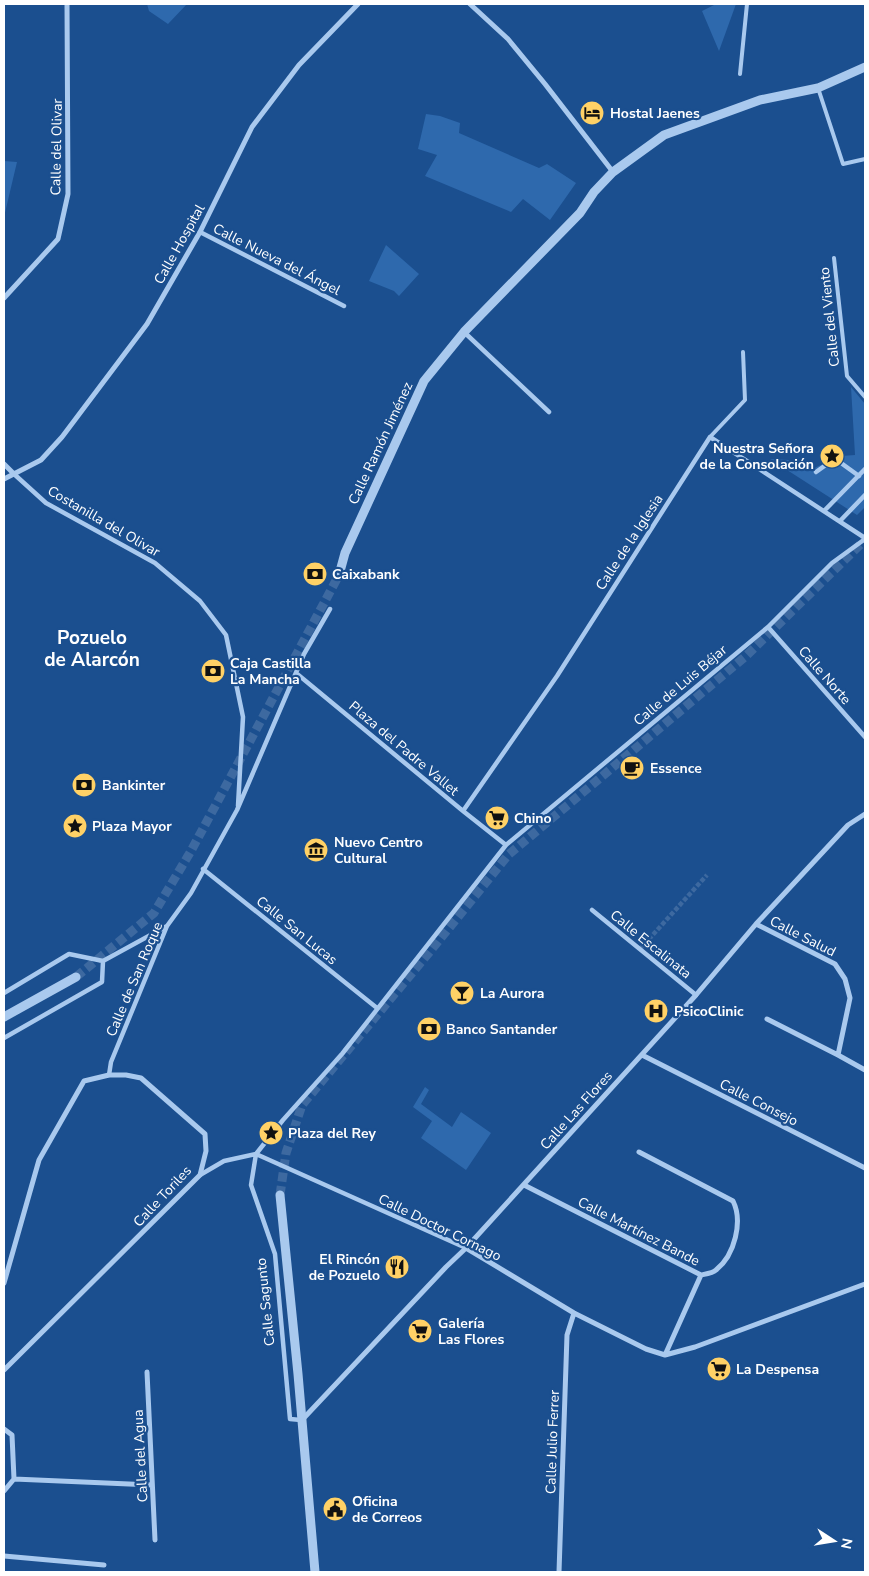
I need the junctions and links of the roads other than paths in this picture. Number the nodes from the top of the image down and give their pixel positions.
1 (67, 4) edge
2 (358, 4) edge
3 (470, 4) edge
4 (747, 4) edge
5 (865, 67) edge
6 (740, 74) dead end
7 (818, 88) junction
8 (865, 159) edge
9 (614, 172) junction
10 (200, 232) junction
11 (834, 258) dead end
12 (4, 298) edge
13 (344, 306) dead end
14 (464, 332) junction
15 (743, 352) dead end
16 (865, 397) edge
17 (549, 412) dead end
18 (710, 437) junction
19 (4, 464) edge
20 (865, 469) edge
21 (816, 472) dead end
22 (14, 474) junction
23 (859, 476) junction
24 (4, 480) edge
25 (865, 496) edge
26 (824, 511) junction
27 (840, 521) junction
28 (865, 538) edge
29 (339, 575) tunnel mouth
30 (330, 608) dead end
31 (768, 627) junction
32 (296, 673) junction
33 (865, 737) edge
34 (237, 810) junction
35 (462, 811) junction
36 (865, 814) edge
37 (506, 845) junction
38 (203, 869) junction
39 (592, 910) dead end
40 (756, 924) junction
41 (168, 926) junction
42 (103, 960) junction
43 (76, 977) tunnel mouth
44 (4, 992) edge
45 (696, 995) junction
46 (377, 1008) junction
47 (4, 1017) edge
48 (767, 1019) dead end
49 (4, 1038) edge
50 (642, 1055) junction
51 (838, 1055) junction
52 (865, 1070) edge
53 (109, 1074) junction
54 (639, 1152) dead end
55 (256, 1154) junction
56 (865, 1168) edge
57 (200, 1175) junction
58 (524, 1185) junction
59 (280, 1195) tunnel mouth
60 (466, 1248) junction
61 (701, 1275) junction
62 (4, 1283) edge
63 (865, 1284) edge
64 (574, 1314) junction
65 (664, 1355) junction
66 (4, 1370) edge
67 (147, 1372) dead end
68 (302, 1420) junction
69 (4, 1429) edge
70 (14, 1479) junction
71 (152, 1485) junction
72 (4, 1491) edge
73 (155, 1540) dead end
74 (4, 1556) edge
75 (104, 1565) dead end
76 (314, 1572) edge
77 (559, 1572) edge

1 - 12 street, Calle del Olivar
2 - 10 street, Calle Hospital
3 - 9 street
4 - 6 lane
5 - 7 street, Calle Ramón Jiménez
7 - 8 lane
7 - 9 street, Calle Ramón Jiménez
9 - 14 street, Calle Ramón Jiménez
10 - 13 street, Calle Nueva del Ángel
10 - 22 street, Calle Hospital
11 - 16 lane, Calle del Viento
14 - 17 street
14 - 29 street, Calle Ramón Jiménez
15 - 18 lane
18 - 26 street
18 - 35 street, Calle de la Iglesia
19 - 22 street
20 - 23 street
21 - 23 street
22 - 24 street, Calle Hospital
22 - 34 street, Costanilla del Olivar
23 - 26 street
25 - 27 street
26 - 27 street
27 - 28 street
28 - 31 street, Calle de Luis Béjar
30 - 32 street
31 - 33 street, Calle Norte
31 - 37 street, Calle de Luis Béjar
32 - 34 street
32 - 35 street, Plaza del Padre Vallet
34 - 38 street
35 - 37 street, Plaza del Padre Vallet
36 - 40 street, Calle Las Flores
37 - 46 street
38 - 41 street, Calle de San Roque
38 - 46 street, Calle San Lucas
39 - 45 street, Calle Escalinata
40 - 45 street, Calle Las Flores
40 - 51 street, Calle Salud
41 - 42 street
41 - 53 street, Calle de San Roque
42 - 44 street
42 - 49 street
43 - 47 street
45 - 50 street, Calle Las Flores
46 - 55 street, Calle Sagunto
48 - 51 street
50 - 56 street, Calle Consejo
50 - 58 street, Calle Las Flores
51 - 52 street
53 - 57 street, Calle Toriles
53 - 62 street, Calle Toriles
54 - 61 street, Calle Martínez Bande
55 - 57 street
55 - 60 street, Calle Doctor Cornago
55 - 68 street, Calle Sagunto
57 - 66 street, Calle Toriles
58 - 60 street, Calle Las Flores
58 - 61 street, Calle Martínez Bande
59 - 68 street, Calle Sagunto
60 - 64 street, Calle Doctor Cornago
60 - 68 street, Calle Las Flores
61 - 65 street
63 - 65 street
64 - 65 street, Calle Doctor Cornago
64 - 77 street, Calle Julio Ferrer
67 - 71 street, Calle del Agua
68 - 76 street, Calle Sagunto
69 - 70 street
70 - 71 street
70 - 72 street
71 - 73 street, Calle del Agua
74 - 75 street

